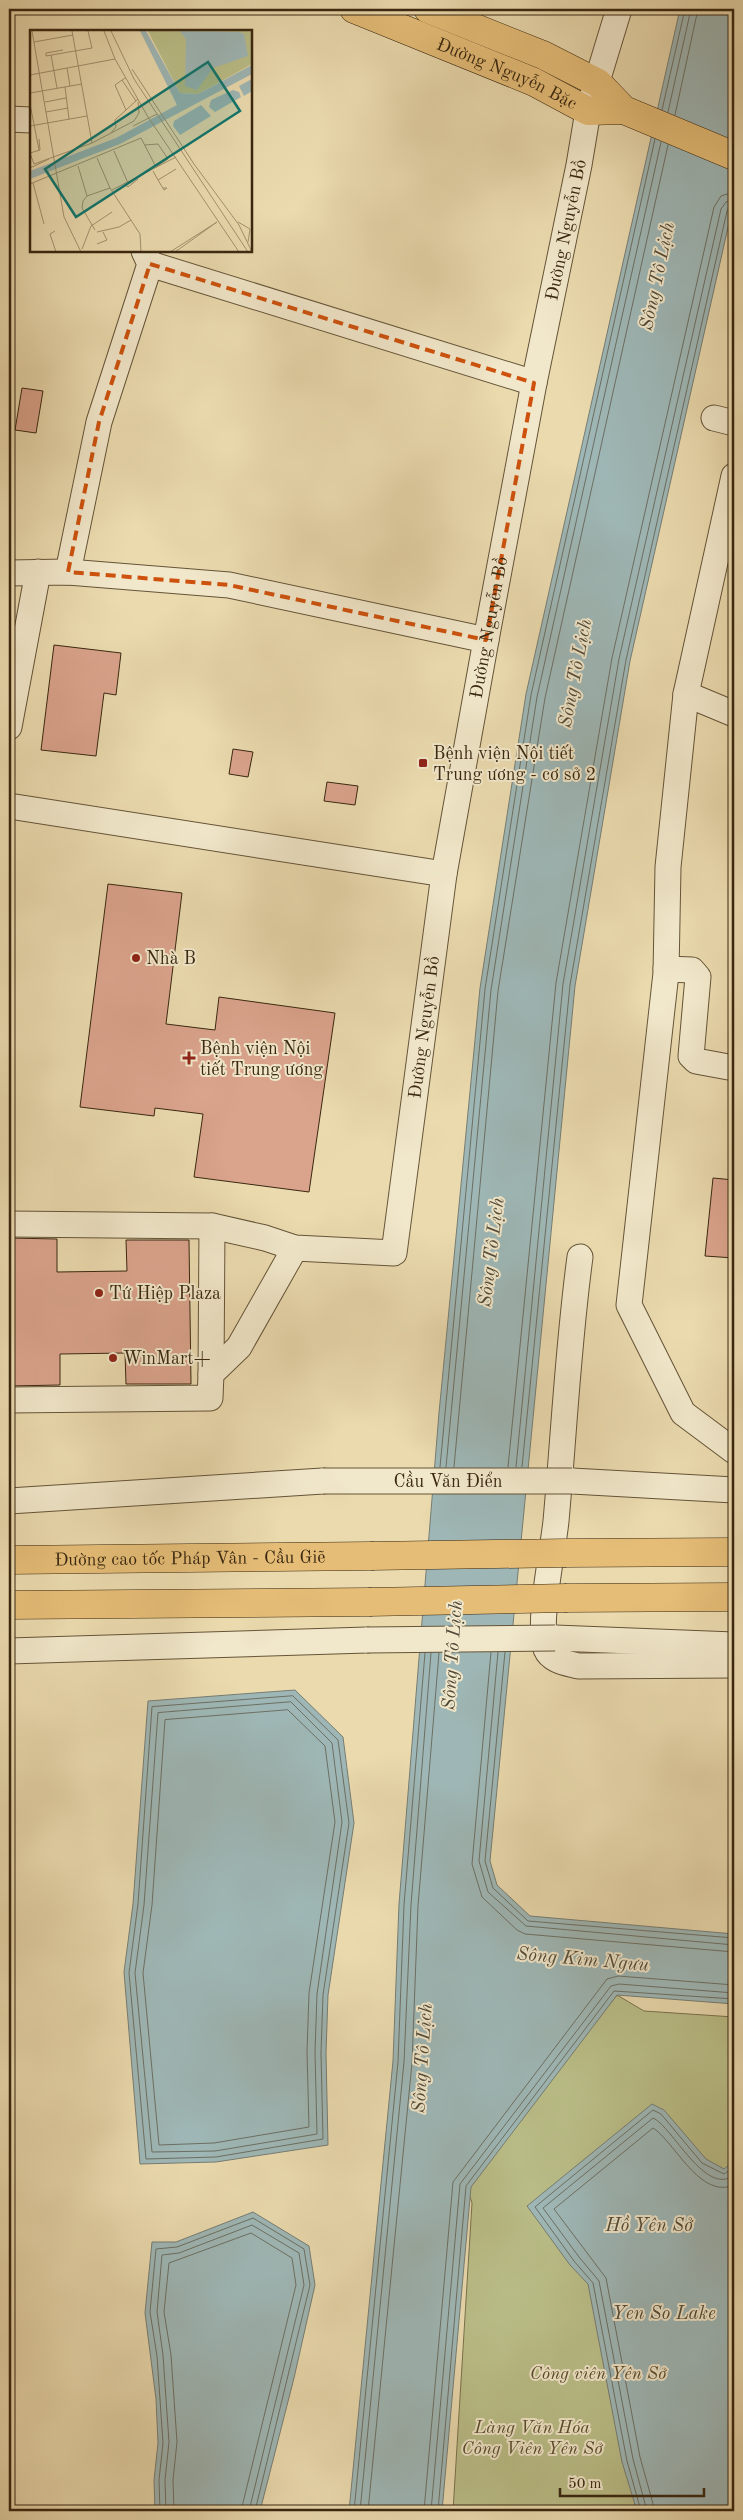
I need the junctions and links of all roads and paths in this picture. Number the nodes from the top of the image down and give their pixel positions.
1 (354, 9) edge
2 (428, 9) edge
3 (619, 9) edge
4 (598, 84) junction
5 (588, 111) junction
6 (633, 114) junction
7 (9, 119) edge
8 (30, 120) edge
9 (734, 156) edge
10 (147, 257) edge
11 (534, 383) junction
12 (734, 476) edge
13 (38, 572) junction
14 (68, 572) junction
15 (9, 573) edge
16 (486, 640) junction
17 (686, 694) junction
18 (734, 714) edge
19 (9, 727) edge
20 (9, 806) edge
21 (444, 874) junction
22 (666, 969) junction
23 (734, 1068) edge
24 (9, 1224) edge
25 (212, 1226) junction
26 (295, 1248) junction
27 (580, 1257) dead end
28 (211, 1374) junction
29 (9, 1400) edge
30 (734, 1451) edge
31 (734, 1490) edge
32 (9, 1501) edge
33 (734, 1552) edge
34 (9, 1560) edge
35 (734, 1597) edge
36 (9, 1605) edge
37 (734, 1645) edge
38 (9, 1651) edge
39 (734, 1666) edge

1 - 5 main road, Đường Nguyễn Bặc
2 - 4 main road, Đường Nguyễn Bặc
3 - 4 street, Đường Nguyễn Bồ
4 - 5 street, Đường Nguyễn Bồ
4 - 6 main road, Đường Nguyễn Bặc
5 - 6 main road, Đường Nguyễn Bặc
5 - 11 street, Đường Nguyễn Bồ
6 - 9 main road
7 - 8 street
10 - 11 street
10 - 14 street
11 - 16 street, Đường Nguyễn Bồ
12 - 17 street
13 - 14 street
13 - 15 street
13 - 19 street
14 - 16 street
16 - 21 street, Đường Nguyễn Bồ
17 - 18 street
17 - 22 street
20 - 21 street
21 - 26 street, Đường Nguyễn Bồ
22 - 23 street
22 - 30 street
24 - 25 street
25 - 26 street
25 - 28 street
26 - 28 street
27 - 39 street
28 - 29 street
31 - 32 street, Cầu Văn Điển, bridge
33 - 34 main road, Đường cao tốc Pháp Vân - Cầu Giẽ, bridge
35 - 36 main road, bridge
37 - 38 street, bridge

